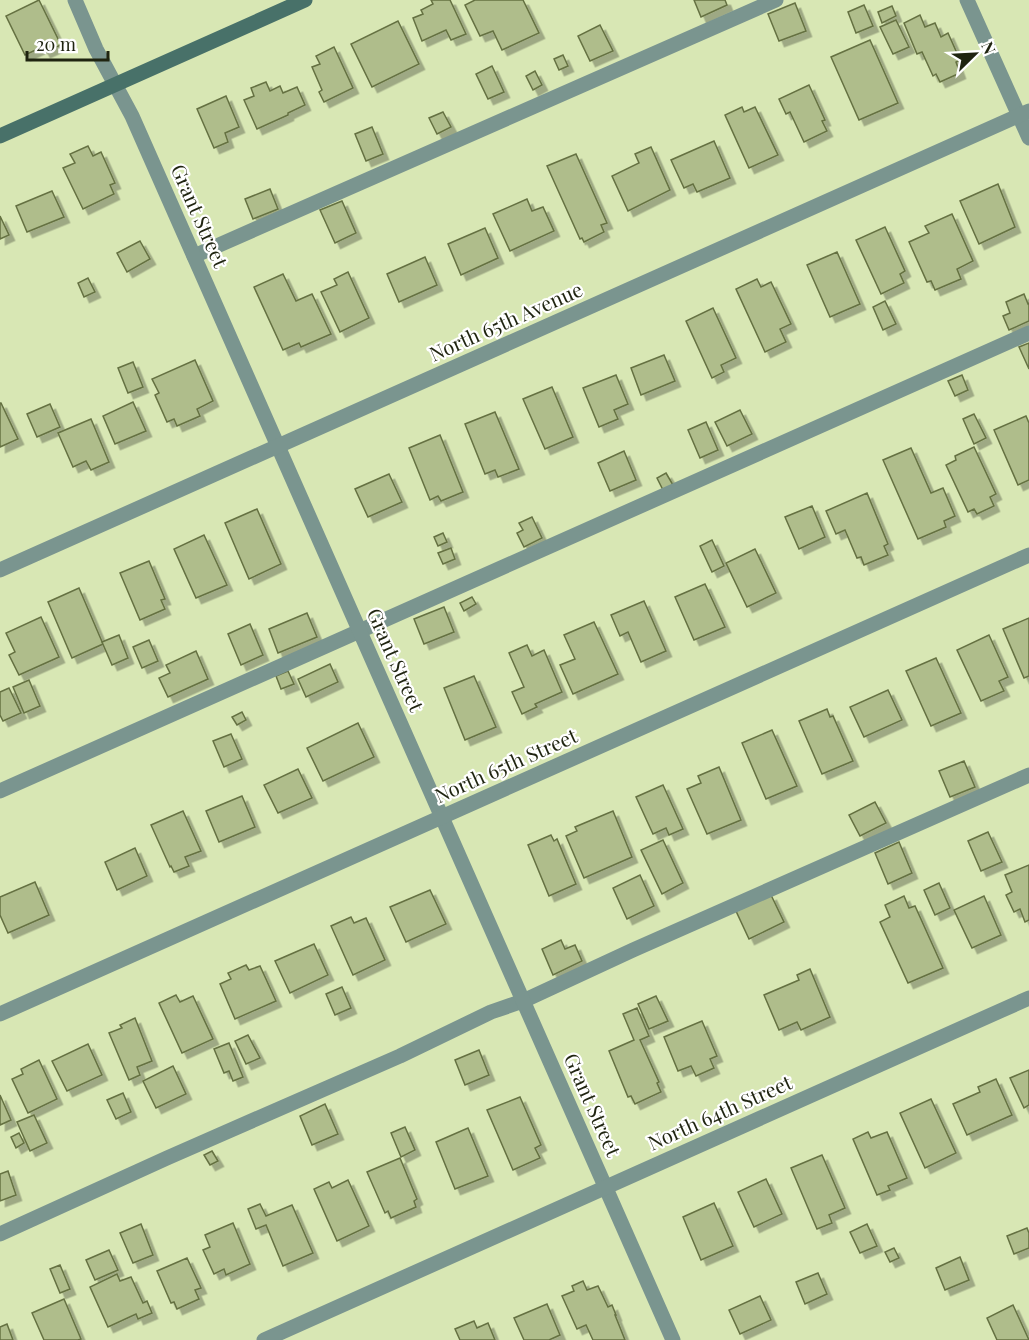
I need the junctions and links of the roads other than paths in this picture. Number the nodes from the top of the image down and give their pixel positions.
1 (75, 0) edge
2 (305, 0) edge
3 (776, 0) edge
4 (967, 0) edge
5 (115, 85) junction
6 (1024, 113) edge
7 (0, 136) edge
8 (1029, 138) edge
9 (194, 256) junction
10 (1029, 333) edge
11 (278, 446) junction
12 (1029, 555) edge
13 (0, 570) edge
14 (359, 631) junction
15 (1029, 775) edge
16 (0, 791) edge
17 (442, 817) junction
18 (1029, 998) edge
19 (523, 1001) junction
20 (0, 1014) edge
21 (605, 1187) junction
22 (0, 1234) edge
23 (264, 1340) edge
24 (673, 1340) edge

1 - 5 street, Grant Street
2 - 5 street
3 - 9 street
4 - 6 street
5 - 7 street
5 - 9 street, Grant Street
6 - 8 street
6 - 11 street, North 65th Avenue
9 - 11 street, Grant Street
10 - 14 street
11 - 13 street, North 65th Avenue
11 - 14 street, Grant Street
12 - 17 street, North 65th Street
14 - 16 street
14 - 17 street, Grant Street
15 - 19 street
17 - 19 street, Grant Street
17 - 20 street, North 65th Street
18 - 21 street, North 64th Street
19 - 21 street, Grant Street
19 - 22 street
21 - 23 street, North 64th Street
21 - 24 street, Grant Street

